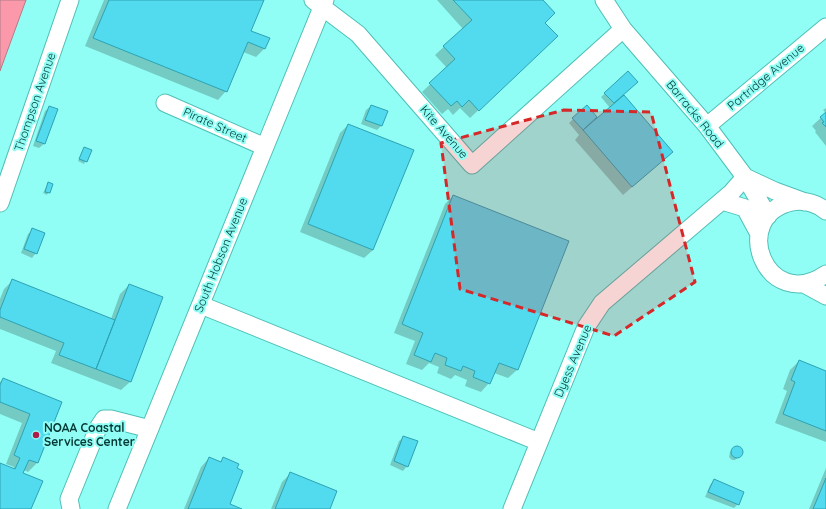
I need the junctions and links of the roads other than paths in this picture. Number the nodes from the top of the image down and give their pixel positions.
1 (70, 0) edge
2 (604, 0) edge
3 (320, 2) edge
4 (826, 27) edge
5 (623, 29) junction
6 (165, 103) dead end
7 (707, 126) junction
8 (265, 147) junction
9 (745, 177) junction
10 (722, 201) junction
11 (805, 202) junction
12 (0, 203) edge
13 (826, 211) edge
14 (768, 216) junction
15 (759, 234) junction
16 (826, 274) edge
17 (804, 284) junction
18 (826, 296) edge
19 (200, 305) junction
20 (150, 429) junction
21 (539, 442) junction
22 (71, 509) edge
23 (117, 509) edge
24 (512, 509) edge

1 - 12 street, Thompson Avenue
2 - 5 street, Barracks Road
3 - 5 street, Kite Avenue
3 - 8 street, South Hobson Avenue
4 - 7 street, Partridge Avenue
5 - 7 street, Barracks Road
6 - 8 street, Pirate Street
7 - 9 street, Barracks Road
8 - 19 street, South Hobson Avenue
9 - 10 street, Dyess Avenue
9 - 11 street, Barracks Road
9 - 14 street
10 - 15 street
10 - 21 street, Dyess Avenue
11 - 13 street, Barracks Road
11 - 14 street
14 - 15 street
15 - 17 street
16 - 17 street
17 - 18 street
19 - 20 street, South Hobson Avenue
19 - 21 street
20 - 22 street
20 - 23 street, South Hobson Avenue
21 - 24 street, Dyess Avenue

